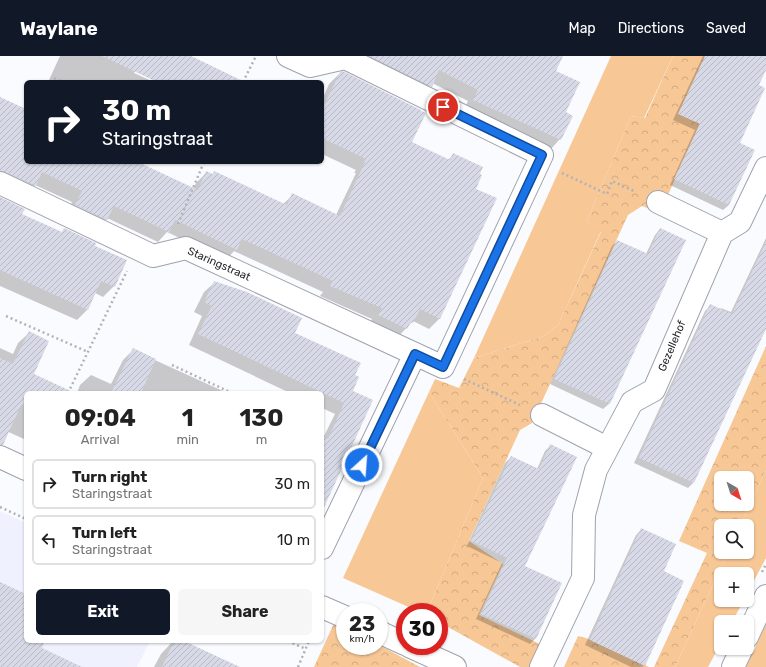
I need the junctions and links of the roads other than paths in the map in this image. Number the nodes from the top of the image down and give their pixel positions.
1 (288, 56) edge
2 (766, 168) edge
3 (0, 183) edge
4 (658, 202) road end
5 (722, 233) junction
6 (415, 354) junction
7 (542, 415) road end
8 (607, 448) junction
9 (0, 457) edge
10 (24, 468) edge
11 (324, 544) edge
12 (766, 596) edge
13 (324, 608) edge
14 (336, 613) edge
15 (754, 622) edge
16 (429, 655) edge
17 (739, 655) edge
18 (455, 667) edge
19 (541, 667) edge
20 (733, 667) edge

1 - 6 street, Staringstraat
2 - 5 street
3 - 6 street, Staringstraat
4 - 5 street
5 - 8 street, Gezellehof
6 - 11 street
7 - 8 street
8 - 19 street, Gezellehof
9 - 10 street
12 - 15 street
13 - 14 street
16 - 18 street
17 - 20 street

